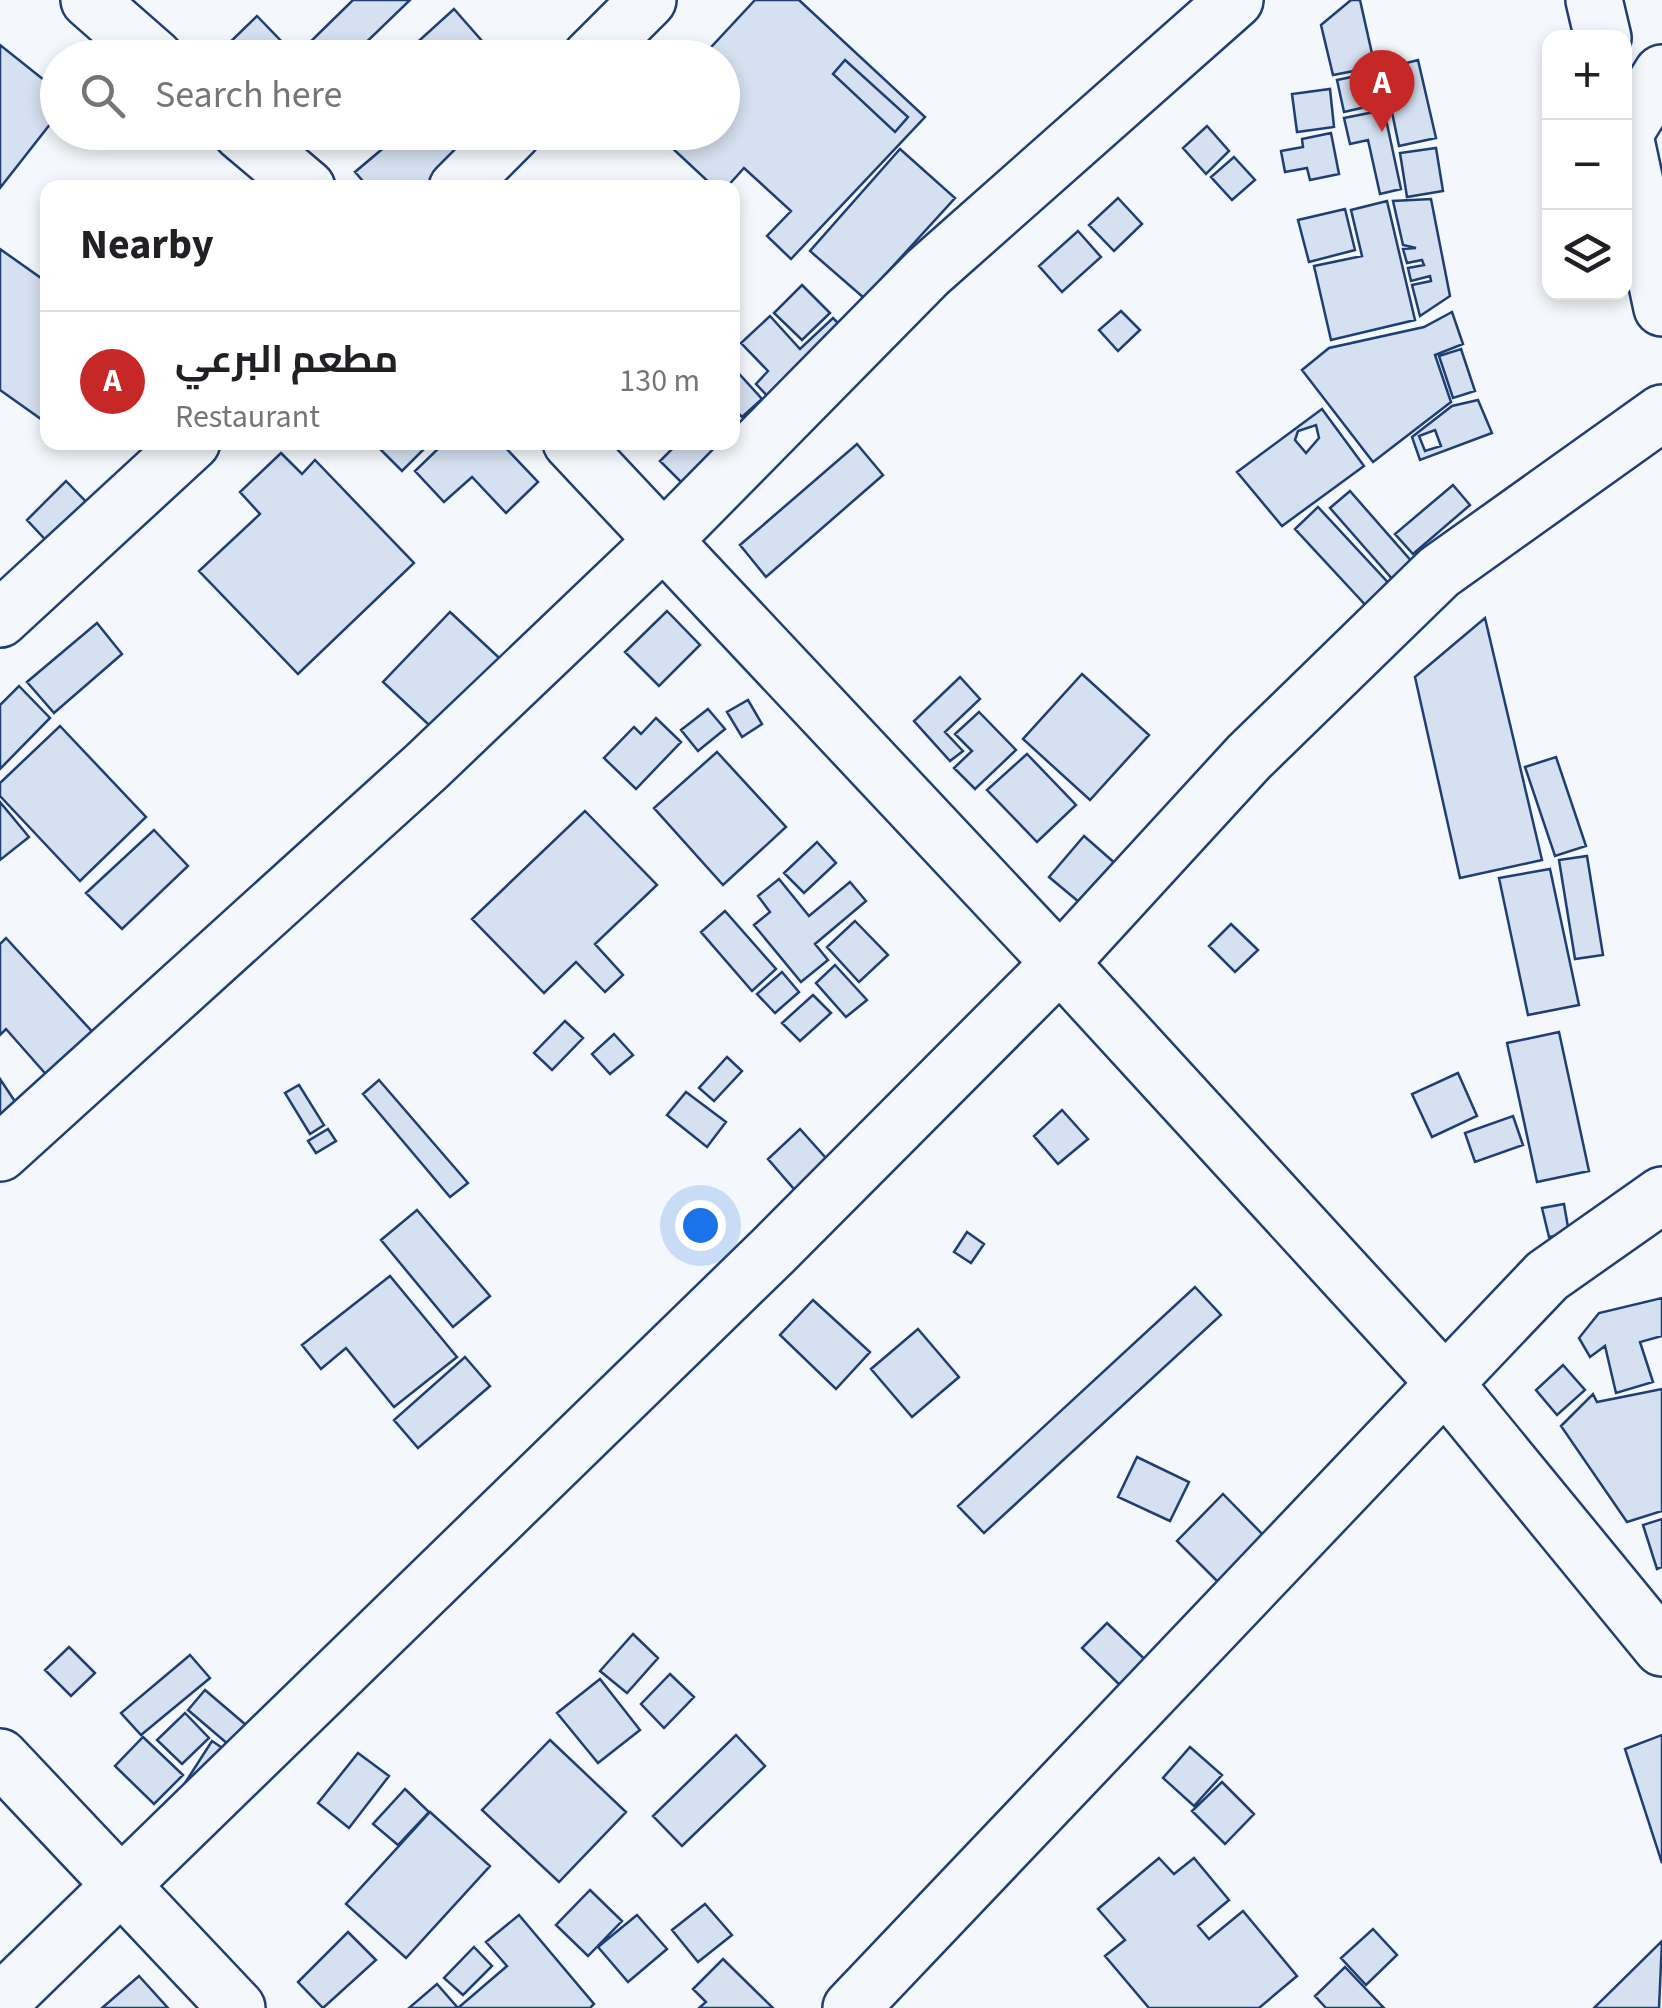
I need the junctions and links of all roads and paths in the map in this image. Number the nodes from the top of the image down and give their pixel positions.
1 (88, 0) edge
2 (648, 0) edge
3 (1235, 0) edge
4 (1594, 0) edge
5 (1601, 30) edge
6 (134, 40) edge
7 (608, 40) edge
8 (1662, 72) edge
9 (1632, 121) edge
10 (262, 150) edge
11 (496, 150) edge
12 (1632, 165) edge
13 (298, 180) edge
14 (466, 180) edge
15 (1662, 308) edge
16 (1662, 413) edge
17 (183, 450) edge
18 (579, 450) edge
19 (665, 539) junction
20 (0, 619) edge
21 (1060, 963) junction
22 (0, 1153) edge
23 (1662, 1195) edge
24 (1443, 1381) junction
25 (1662, 1648) edge
26 (0, 1757) edge
27 (123, 1884) junction
28 (0, 2002) edge
29 (237, 2008) edge
30 (851, 2008) edge

1 - 6 main road
2 - 7 main road
3 - 19 main road
4 - 5 main road
8 - 9 main road
10 - 13 main road
11 - 14 main road
12 - 15 main road
16 - 21 main road
17 - 20 main road
18 - 19 main road
19 - 21 main road
19 - 22 main road
21 - 24 main road
21 - 27 main road
23 - 24 main road
24 - 25 main road
24 - 30 main road
26 - 27 main road
27 - 28 main road
27 - 29 main road

